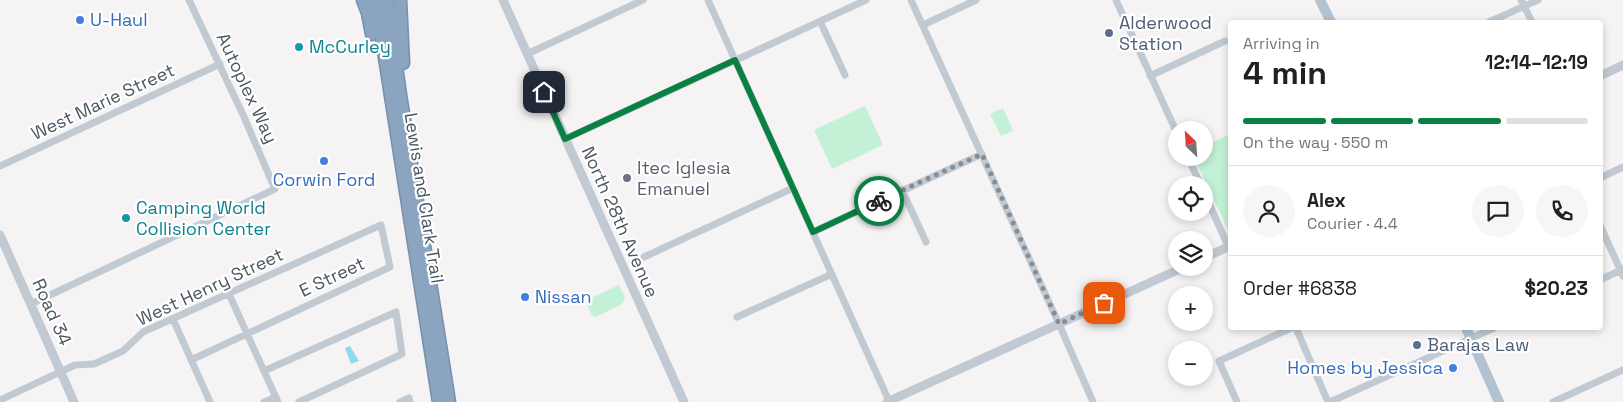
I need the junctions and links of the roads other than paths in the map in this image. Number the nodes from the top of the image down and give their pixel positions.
1 (189, 0) edge
2 (363, 0) edge
3 (376, 0) edge
4 (387, 0) edge
5 (400, 0) edge
6 (503, 0) edge
7 (643, 0) edge
8 (708, 0) edge
9 (866, 0) edge
10 (911, 0) edge
11 (976, 0) edge
12 (1116, 0) edge
13 (1320, 0) edge
14 (1538, 0) edge
15 (1523, 3) edge
16 (1330, 20) edge
17 (1493, 20) edge
18 (1531, 20) edge
19 (820, 21) junction
20 (923, 25) junction
21 (1225, 41) dead end
22 (527, 54) junction
23 (735, 60) junction
24 (220, 64) junction
25 (1623, 65) edge
26 (386, 74) junction
27 (845, 75) dead end
28 (1603, 75) edge
29 (1150, 76) junction
30 (400, 95) junction
31 (1171, 121) edge
32 (565, 139) junction
33 (982, 154) junction
34 (0, 166) edge
35 (1623, 168) edge
36 (1603, 177) edge
37 (793, 188) junction
38 (902, 190) junction
39 (1213, 211) edge
40 (381, 225) joint
41 (1603, 231) edge
42 (813, 232) junction
43 (0, 235) edge
44 (926, 242) dead end
45 (1228, 244) edge
46 (1228, 246) edge
47 (1213, 254) edge
48 (644, 257) dead end
49 (1622, 272) edge
50 (832, 274) junction
51 (1168, 274) edge
52 (1603, 279) edge
53 (229, 294) junction
54 (31, 304) junction
55 (737, 317) dead end
56 (173, 319) junction
57 (1059, 324) junction
58 (1287, 330) edge
59 (1297, 330) edge
60 (1467, 330) edge
61 (1489, 330) edge
62 (248, 334) junction
63 (1471, 338) junction
64 (191, 360) junction
65 (1623, 370) edge
66 (264, 371) junction
67 (61, 372) junction
68 (277, 399) edge
69 (0, 400) edge
70 (410, 400) edge
71 (888, 401) edge
72 (74, 402) edge
73 (210, 402) edge
74 (264, 402) edge
75 (299, 402) edge
76 (400, 402) edge
77 (439, 402) edge
78 (449, 402) edge
79 (684, 402) edge
80 (1093, 402) edge
81 (1237, 402) edge
82 (1329, 402) edge
83 (1499, 402) edge
84 (1553, 402) edge

1 - 24 street, Autoplex Way
2 - 26 highway
3 - 26 highway, Lewis and Clark Trail
4 - 30 highway, Lewis and Clark Trail
5 - 30 highway
6 - 22 street, North 28th Avenue
7 - 22 street
8 - 23 street
9 - 19 street
10 - 20 street
11 - 20 street
12 - 29 street
13 - 16 main road
14 - 15 street
15 - 17 street
15 - 18 street
19 - 23 street
19 - 27 street
20 - 33 street
21 - 29 street
22 - 32 street, North 28th Avenue
23 - 32 street
23 - 37 street
24 - 34 street, West Marie Street
24 - 54 street, Autoplex Way
25 - 28 street
26 - 77 highway, Lewis and Clark Trail
29 - 31 street
30 - 78 highway, Lewis and Clark Trail
32 - 79 street, North 28th Avenue
33 - 38 street
33 - 57 street
35 - 36 street
37 - 42 street
37 - 48 street
38 - 42 street
38 - 44 street
39 - 45 street
40 - 53 street, West Henry Street
40 - 62 street, E Street
41 - 49 street
42 - 50 street
43 - 54 street, Road 34
46 - 47 street
49 - 52 street
50 - 55 street
50 - 71 street
51 - 57 street
53 - 56 street, West Henry Street
53 - 62 street
54 - 67 street, Road 34
56 - 64 street
56 - 67 street, West Henry Street
57 - 71 street
57 - 80 street
58 - 81 street
59 - 82 street
60 - 63 main road
61 - 63 street
62 - 64 street
62 - 66 street
63 - 82 street
63 - 83 main road
64 - 73 street
65 - 84 street
66 - 68 street
66 - 75 street
67 - 69 street, West Henry Street
67 - 72 street, Road 34
68 - 74 street
70 - 76 street

